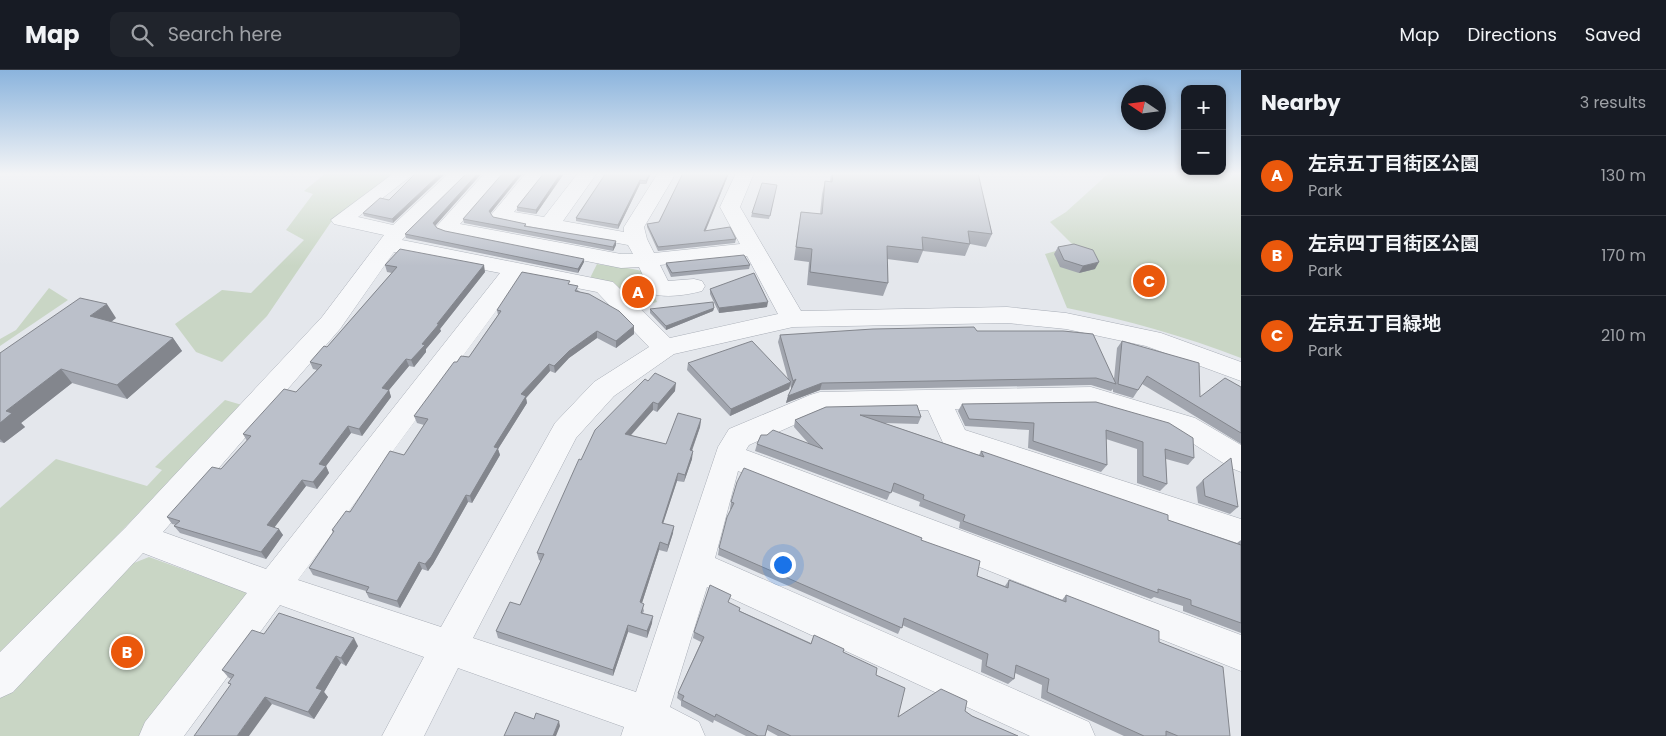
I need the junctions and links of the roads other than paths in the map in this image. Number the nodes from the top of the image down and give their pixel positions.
1 (363, 204) edge
2 (428, 204) edge
3 (467, 204) edge
4 (510, 204) edge
5 (564, 204) edge
6 (648, 204) edge
7 (731, 204) edge
8 (549, 224) junction
9 (393, 238) junction
10 (636, 239) junction
11 (754, 249) junction
12 (648, 260) junction
13 (515, 269) junction
14 (694, 286) dead end
15 (793, 319) junction
16 (665, 348) junction
17 (1241, 372) edge
18 (937, 399) junction
19 (728, 455) junction
20 (1241, 460) edge
21 (1241, 533) edge
22 (138, 537) junction
23 (696, 566) junction
24 (273, 587) junction
25 (449, 647) junction
26 (1241, 653) edge
27 (0, 679) edge
28 (644, 726) edge
29 (159, 736) edge
30 (402, 736) edge
31 (685, 736) edge
32 (1074, 736) edge

1 - 9 street
2 - 9 street
3 - 12 street
4 - 8 street
5 - 8 street
6 - 10 street
7 - 11 street
8 - 10 street
9 - 13 street
9 - 22 street
10 - 12 street
11 - 12 street
11 - 15 street
12 - 14 street
13 - 16 street
13 - 24 street
15 - 16 street
15 - 17 street
16 - 25 street
18 - 19 street
18 - 20 street
18 - 21 street
19 - 23 street
19 - 26 street
22 - 24 street
22 - 27 street
23 - 28 street
23 - 32 street
24 - 25 street
24 - 29 street
25 - 28 street
25 - 30 street
28 - 31 street

